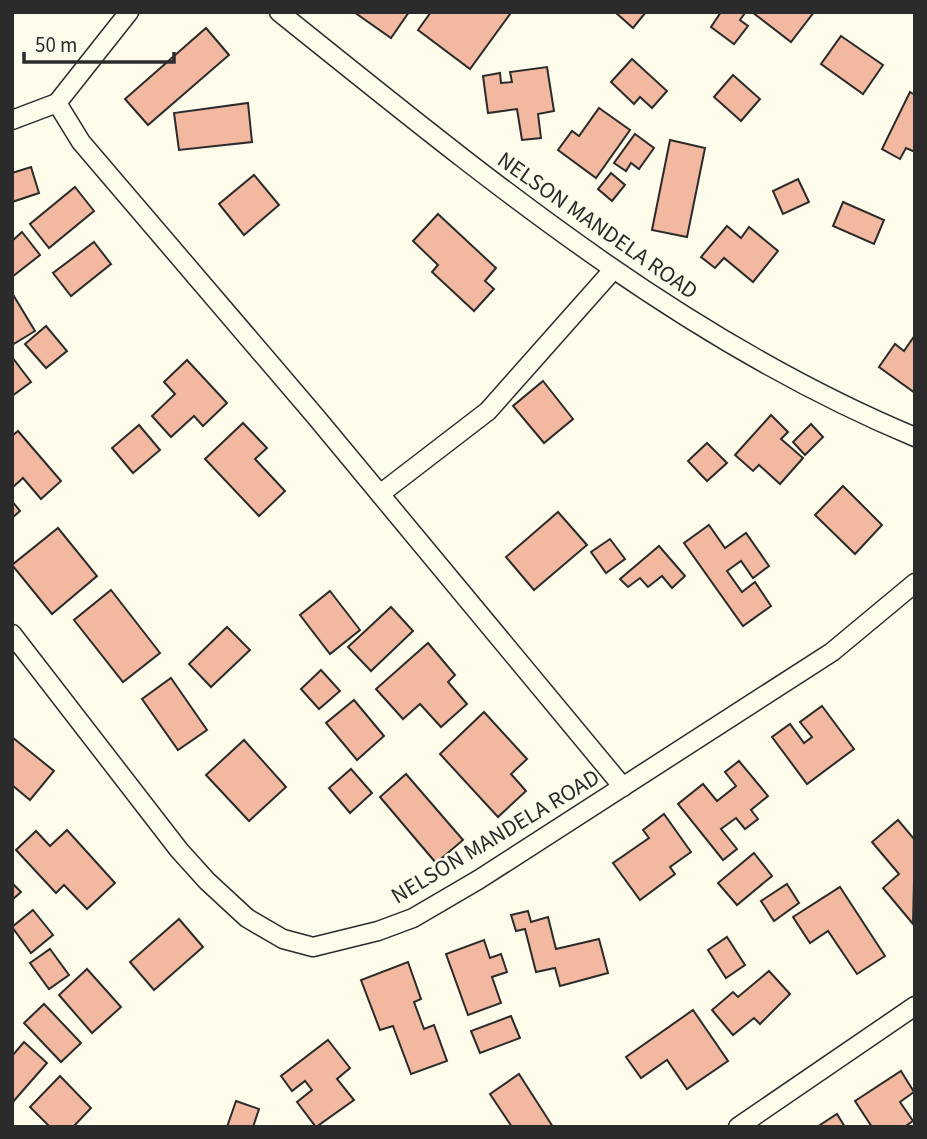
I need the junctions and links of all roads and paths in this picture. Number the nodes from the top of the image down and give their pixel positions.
1 (129, 12) edge
2 (279, 12) edge
3 (57, 103) junction
4 (12, 120) edge
5 (614, 270) junction
6 (915, 437) edge
7 (380, 494) junction
8 (915, 583) edge
9 (12, 634) edge
10 (623, 787) junction
11 (915, 1006) edge
12 (738, 1127) edge

1 - 3 street
2 - 5 street, NELSON MANDELA ROAD
3 - 4 street
3 - 7 street
5 - 6 street, NELSON MANDELA ROAD
5 - 7 street
7 - 10 street
8 - 10 street, NELSON MANDELA ROAD
9 - 10 street, NELSON MANDELA ROAD
11 - 12 street

